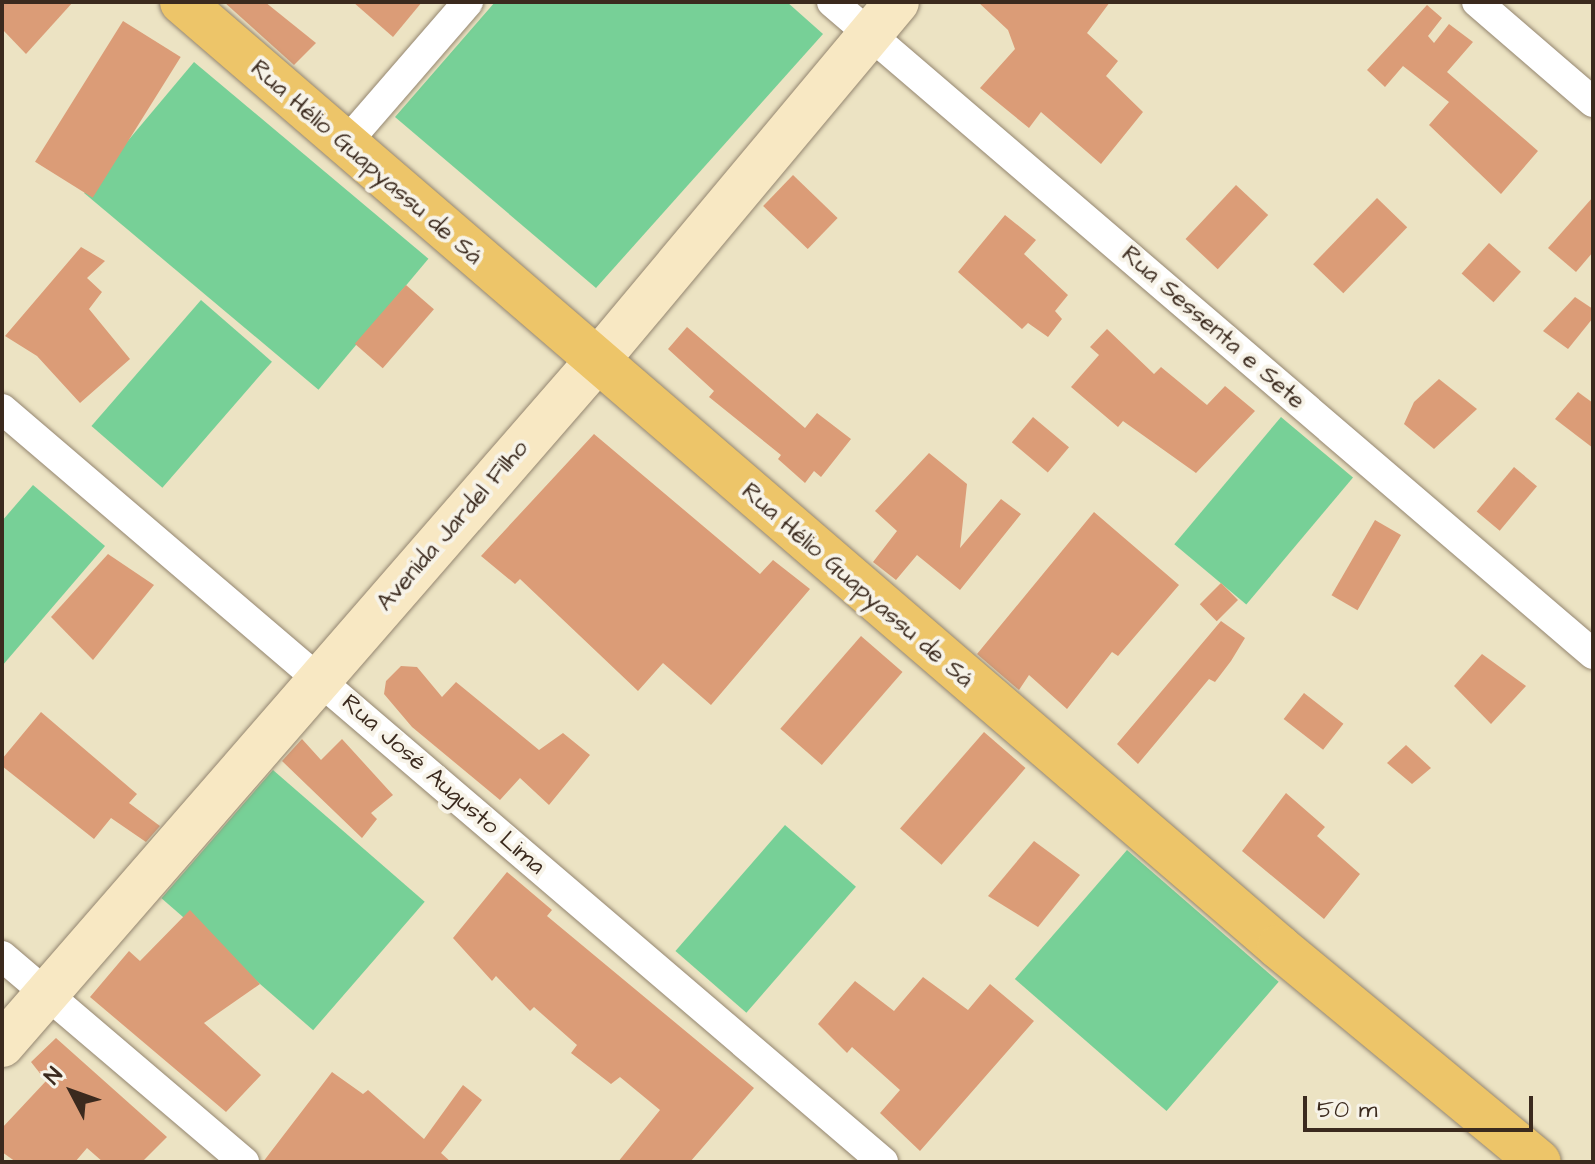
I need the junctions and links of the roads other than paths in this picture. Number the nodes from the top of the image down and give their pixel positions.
1 (182, 2) edge
2 (468, 2) edge
3 (832, 2) edge
4 (1477, 2) edge
5 (883, 18) edge
6 (1593, 102) edge
7 (345, 144) junction
8 (596, 362) junction
9 (2, 409) edge
10 (1593, 654) edge
11 (319, 679) junction
12 (2, 956) edge
13 (47, 994) junction
14 (2, 1045) edge
15 (244, 1162) edge
16 (883, 1162) edge
17 (1539, 1162) edge

1 - 7 main road, Rua Hélio Guapyassu de Sá
2 - 7 street
3 - 5 street, Rua Sessenta e Sete
4 - 6 street
5 - 8 main road, Avenida Jardel Filho
5 - 10 street, Rua Sessenta e Sete
7 - 8 main road, Rua Hélio Guapyassu de Sá
8 - 11 main road, Avenida Jardel Filho
8 - 17 main road, Rua Hélio Guapyassu de Sá
9 - 11 street, Rua José Augusto Lima
11 - 13 main road, Avenida Jardel Filho
11 - 16 street, Rua José Augusto Lima
12 - 13 street
13 - 14 main road, Avenida Jardel Filho
13 - 15 street

